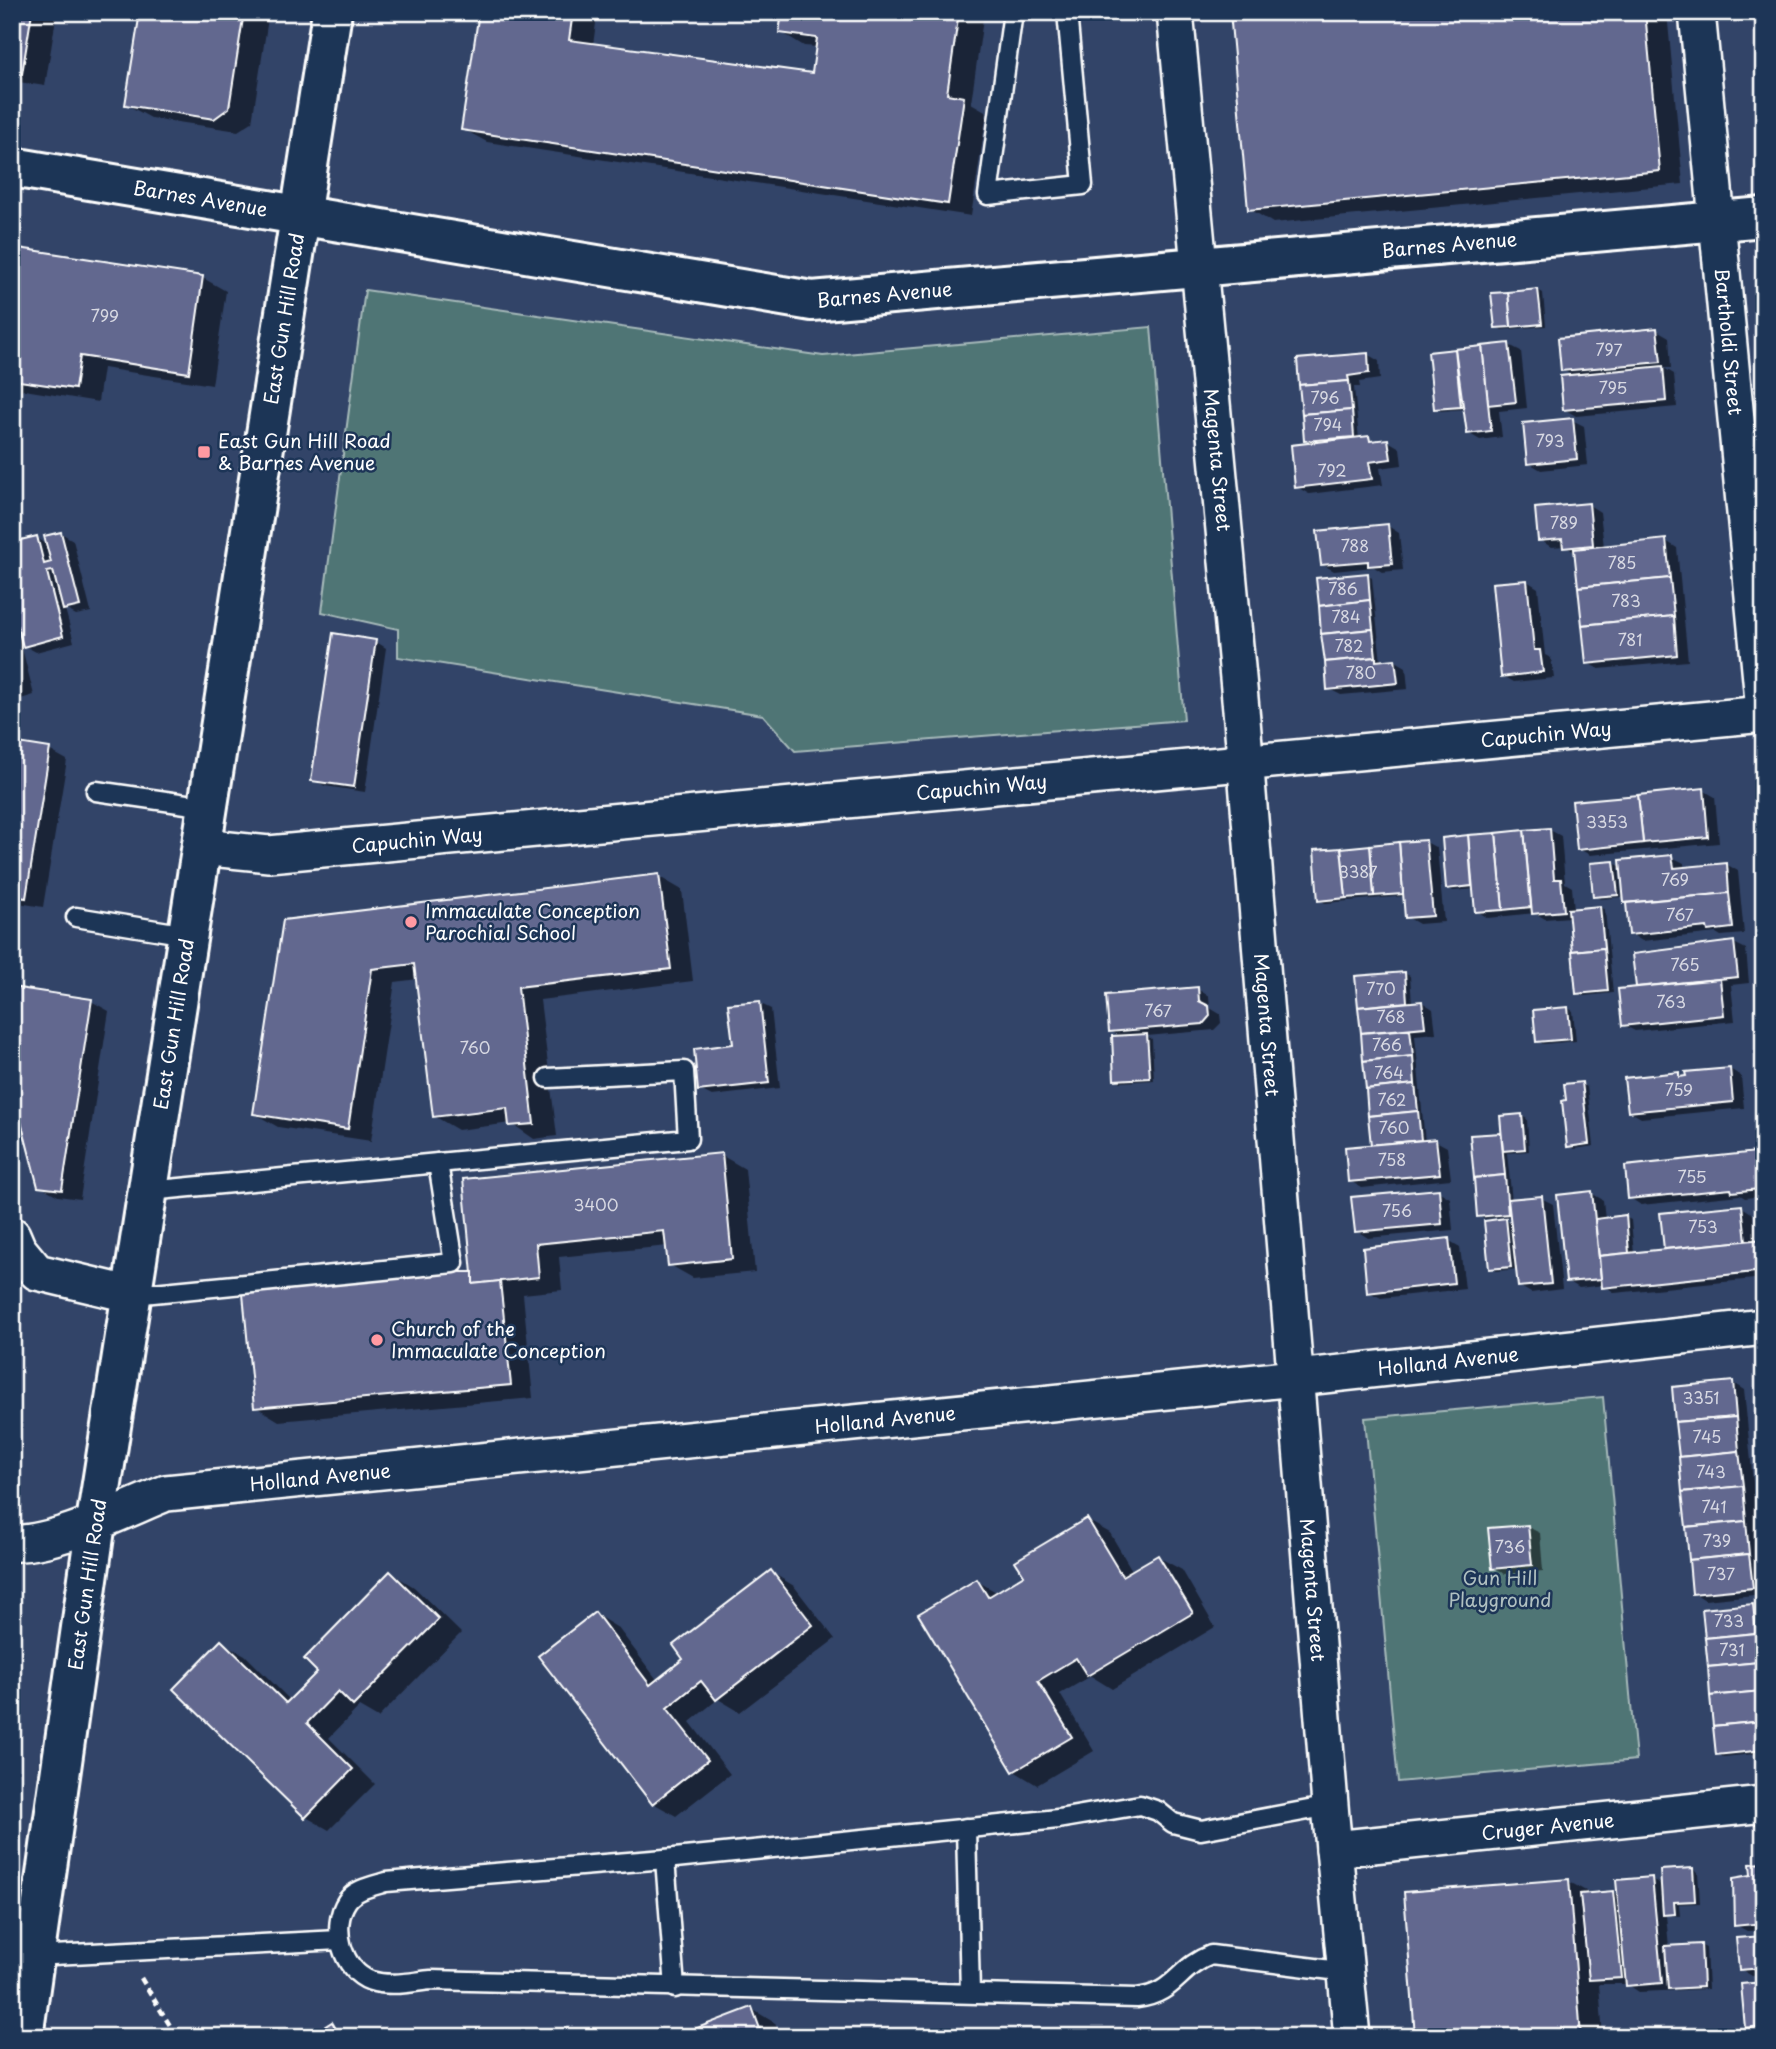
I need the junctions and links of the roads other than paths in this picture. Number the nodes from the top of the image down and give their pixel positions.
1 (332, 12) edge
2 (1013, 12) edge
3 (1067, 12) edge
4 (1175, 12) edge
5 (1697, 12) edge
6 (12, 167) edge
7 (300, 216) junction
8 (1764, 218) edge
9 (1718, 222) junction
10 (1200, 269) junction
11 (1764, 713) edge
12 (1245, 764) junction
13 (96, 791) dead end
14 (207, 807) junction
15 (201, 847) junction
16 (76, 917) dead end
17 (187, 935) junction
18 (548, 1079) dead end
19 (438, 1163) junction
20 (149, 1191) junction
21 (12, 1234) edge
22 (133, 1295) junction
23 (1764, 1327) edge
24 (1296, 1378) junction
25 (96, 1522) junction
26 (12, 1544) edge
27 (1764, 1804) edge
28 (1330, 1806) junction
29 (966, 1828) junction
30 (1334, 1849) junction
31 (665, 1859) junction
32 (339, 1940) junction
33 (34, 1956) junction
34 (1347, 1972) junction
35 (675, 1987) junction
36 (970, 1993) junction
37 (23, 2037) edge
38 (1352, 2037) edge

1 - 7 main road, East Gun Hill Road
2 - 3 lane
4 - 10 street, Magenta Street
5 - 9 street, Bartholdi Street
6 - 7 main road, Barnes Avenue
7 - 10 main road, Barnes Avenue
7 - 14 main road, East Gun Hill Road
8 - 9 main road, Barnes Avenue
9 - 10 main road, Barnes Avenue
9 - 11 street, Bartholdi Street
10 - 12 street, Magenta Street
11 - 12 street, Capuchin Way
12 - 15 street, Capuchin Way
12 - 24 street, Magenta Street
13 - 14 lane
14 - 15 main road, East Gun Hill Road
15 - 17 main road, East Gun Hill Road
16 - 17 lane
17 - 20 main road, East Gun Hill Road
18 - 19 lane
19 - 20 lane
19 - 22 lane
20 - 22 main road, East Gun Hill Road
21 - 22 street
22 - 25 main road, East Gun Hill Road
23 - 24 street, Holland Avenue
24 - 25 street, Holland Avenue
24 - 28 street, Magenta Street
25 - 26 street, Holland Avenue
25 - 33 main road, East Gun Hill Road
27 - 30 street, Cruger Avenue
28 - 29 lane
28 - 30 street, Magenta Street
29 - 31 lane
29 - 36 lane
30 - 34 street, Magenta Street
31 - 32 lane
31 - 35 lane
32 - 33 lane
32 - 35 lane
33 - 37 main road, East Gun Hill Road
34 - 36 lane
34 - 38 street, Magenta Street
35 - 36 lane

